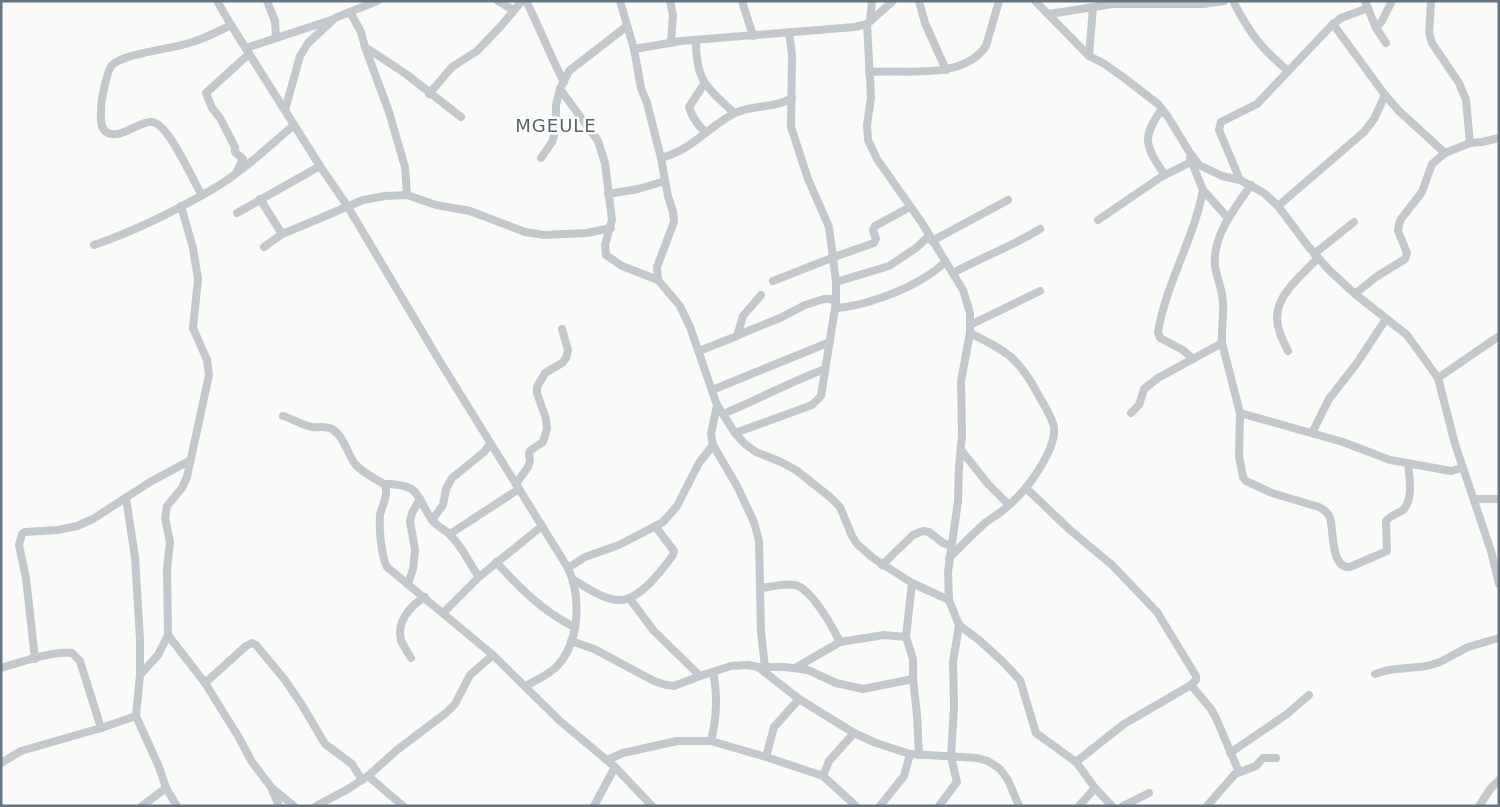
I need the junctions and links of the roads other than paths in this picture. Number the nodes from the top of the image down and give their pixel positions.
1 (217, 1) edge
2 (267, 1) edge
3 (376, 1) edge
4 (498, 1) edge
5 (522, 1) edge
6 (526, 1) edge
7 (620, 1) edge
8 (670, 1) edge
9 (742, 1) edge
10 (872, 1) edge
11 (893, 1) edge
12 (919, 1) edge
13 (999, 1) edge
14 (1035, 1) edge
15 (1224, 1) edge
16 (1233, 1) edge
17 (1392, 1) edge
18 (1431, 1) edge
19 (1147, 3) edge
20 (1204, 3) edge
21 (1367, 5) edge
22 (1093, 7) junction
23 (513, 10) junction
24 (350, 12) junction
25 (1048, 14) junction
26 (335, 18) junction
27 (868, 22) junction
28 (1333, 24) junction
29 (231, 25) junction
30 (627, 26) junction
31 (1376, 28) junction
32 (790, 32) junction
33 (753, 36) junction
34 (276, 38) junction
35 (696, 40) junction
36 (671, 43) junction
37 (1386, 43) dead end
38 (365, 47) junction
39 (634, 49) junction
40 (247, 51) junction
41 (1089, 56) junction
42 (946, 70) junction
43 (1288, 71) junction
44 (869, 72) junction
45 (704, 84) junction
46 (562, 85) junction
47 (429, 94) junction
48 (1385, 95) junction
49 (792, 98) junction
50 (1162, 108) junction
51 (285, 110) junction
52 (734, 114) junction
53 (461, 117) dead end
54 (294, 125) junction
55 (706, 133) junction
56 (1499, 138) edge
57 (1470, 143) junction
58 (1190, 153) junction
59 (1445, 153) junction
60 (541, 158) dead end
61 (661, 158) junction
62 (1191, 162) junction
63 (320, 166) junction
64 (236, 173) junction
65 (1165, 175) junction
66 (1240, 180) junction
67 (665, 181) junction
68 (1251, 185) junction
69 (1203, 190) junction
70 (608, 194) junction
71 (202, 195) junction
72 (407, 195) junction
73 (260, 200) junction
74 (1008, 200) dead end
75 (181, 206) junction
76 (1278, 206) junction
77 (348, 207) junction
78 (910, 207) junction
79 (237, 212) dead end
80 (1228, 218) junction
81 (1098, 220) dead end
82 (1354, 222) dead end
83 (610, 228) junction
84 (1040, 229) dead end
85 (282, 234) junction
86 (930, 239) junction
87 (94, 245) dead end
88 (264, 247) dead end
89 (1316, 256) junction
90 (834, 257) junction
91 (946, 262) junction
92 (953, 273) junction
93 (658, 280) junction
94 (773, 281) dead end
95 (836, 282) junction
96 (1040, 291) dead end
97 (1354, 294) junction
98 (761, 295) dead end
99 (835, 305) junction
100 (1386, 319) junction
101 (562, 329) dead end
102 (970, 329) junction
103 (738, 335) junction
104 (1499, 336) edge
105 (830, 342) junction
106 (1222, 343) junction
107 (698, 351) junction
108 (1288, 351) dead end
109 (1193, 359) junction
110 (825, 369) junction
111 (1438, 378) junction
112 (712, 390) junction
113 (717, 405) junction
114 (1131, 412) dead end
115 (1240, 413) junction
116 (723, 414) junction
117 (283, 416) dead end
118 (735, 433) junction
119 (1312, 433) junction
120 (490, 444) junction
121 (713, 445) junction
122 (960, 450) junction
123 (189, 461) junction
124 (1408, 463) junction
125 (1462, 468) junction
126 (384, 484) junction
127 (517, 486) junction
128 (1026, 488) junction
129 (126, 498) junction
130 (420, 499) junction
131 (1474, 499) junction
132 (1499, 499) edge
133 (1010, 505) junction
134 (432, 520) junction
135 (542, 526) junction
136 (655, 526) junction
137 (450, 534) junction
138 (951, 546) junction
139 (949, 558) junction
140 (496, 562) junction
141 (882, 565) junction
142 (568, 568) junction
143 (479, 576) junction
144 (574, 580) junction
145 (912, 583) junction
146 (1499, 584) edge
147 (412, 587) junction
148 (761, 588) junction
149 (425, 597) junction
150 (630, 599) junction
151 (949, 600) junction
152 (413, 605) junction
153 (443, 613) junction
154 (960, 625) junction
155 (574, 627) junction
156 (168, 635) junction
157 (906, 637) junction
158 (1499, 638) edge
159 (571, 641) junction
160 (840, 642) junction
161 (493, 655) junction
162 (411, 658) dead end
163 (35, 659) junction
164 (761, 667) junction
165 (1, 668) edge
166 (795, 668) junction
167 (713, 672) junction
168 (140, 674) junction
169 (1374, 674) dead end
170 (700, 676) junction
171 (913, 678) junction
172 (204, 683) junction
173 (1192, 685) junction
174 (526, 686) junction
175 (1309, 695) dead end
176 (799, 699) junction
177 (136, 716) junction
178 (101, 728) junction
179 (854, 733) junction
180 (710, 740) junction
181 (1230, 753) junction
182 (910, 754) junction
183 (919, 755) junction
184 (766, 757) junction
185 (951, 757) junction
186 (1276, 758) dead end
187 (607, 760) junction
188 (1076, 762) junction
189 (1, 763) edge
190 (615, 767) junction
191 (1238, 772) junction
192 (823, 776) junction
193 (365, 778) junction
194 (1499, 780) edge
195 (271, 787) junction
196 (166, 788) junction
197 (1095, 788) junction
198 (1149, 793) dead end
199 (881, 805) edge
200 (142, 806) edge
201 (177, 806) edge
202 (279, 806) edge
203 (294, 806) edge
204 (316, 806) edge
205 (403, 806) edge
206 (594, 806) edge
207 (652, 806) edge
208 (856, 806) edge
209 (939, 806) edge
210 (1019, 806) edge
211 (1080, 806) edge
212 (1112, 806) edge
213 (1123, 806) edge
214 (1207, 806) edge
215 (1479, 806) edge

1 - 29 street
2 - 34 street
3 - 24 street
4 - 23 street
5 - 23 street
6 - 46 street
7 - 30 street
8 - 36 street
9 - 33 street
10 - 27 street
11 - 27 street
12 - 42 street
13 - 42 street
14 - 25 street
15 - 20 street
16 - 43 street
17 - 31 street
18 - 57 street
19 - 20 street
19 - 22 street
21 - 28 street
21 - 31 street
22 - 25 street
22 - 41 street
23 - 47 street
24 - 26 street
24 - 38 street
25 - 41 street
26 - 34 street
26 - 51 street
27 - 32 street
27 - 44 street
28 - 43 street
28 - 48 street
29 - 40 street
29 - 71 street
30 - 39 street
30 - 46 street
31 - 37 street
32 - 33 street
32 - 49 street
33 - 35 street
34 - 40 street
35 - 36 street
35 - 45 street
36 - 39 street
38 - 47 street
38 - 72 street
39 - 61 street
40 - 51 street
40 - 64 street
41 - 50 street
42 - 44 street
43 - 66 street
44 - 78 street
45 - 52 street
45 - 55 street
46 - 60 street
46 - 70 street
47 - 53 street
48 - 59 street
48 - 76 street
49 - 52 street
49 - 90 street
50 - 58 street
50 - 65 street
51 - 54 street
52 - 55 street
54 - 63 street
54 - 64 street
55 - 61 street
56 - 57 street
57 - 59 street
58 - 62 street
58 - 66 street
59 - 97 street
61 - 67 street
62 - 65 street
62 - 69 street
63 - 73 street
63 - 77 street
64 - 71 street
65 - 81 street
66 - 68 street
67 - 70 street
67 - 93 street
68 - 76 street
68 - 80 street
69 - 80 street
69 - 109 street
70 - 83 street
71 - 75 street
72 - 77 street
72 - 83 street
73 - 79 street
73 - 85 street
74 - 86 street
75 - 87 street
75 - 123 street
76 - 89 street
77 - 85 street
77 - 120 street
78 - 86 street
78 - 90 street
80 - 106 street
82 - 89 street
83 - 93 street
84 - 92 street
85 - 88 street
86 - 91 street
86 - 95 street
89 - 97 street
89 - 108 street
90 - 94 street
90 - 95 street
91 - 92 street
91 - 99 street
92 - 102 street
93 - 107 street
95 - 99 street
96 - 102 street
97 - 100 street
98 - 103 street
99 - 103 street
99 - 105 street
100 - 111 street
100 - 119 street
101 - 127 street
102 - 122 street
102 - 128 street
103 - 107 street
104 - 111 street
105 - 110 street
105 - 112 street
106 - 109 street
106 - 115 street
107 - 112 street
109 - 114 street
110 - 116 street
110 - 118 street
111 - 125 street
112 - 113 street
113 - 116 street
113 - 121 street
115 - 119 street
115 - 124 street
116 - 118 street
117 - 126 street
118 - 141 street
119 - 124 street
120 - 127 street
120 - 134 street
121 - 136 street
121 - 148 street
122 - 133 street
122 - 138 street
123 - 129 street
123 - 156 street
124 - 125 street
125 - 131 street
126 - 130 street
126 - 147 street
127 - 135 street
127 - 137 street
128 - 133 street
128 - 173 street
129 - 163 street
129 - 168 street
130 - 134 street
130 - 147 street
131 - 132 street
131 - 146 street
133 - 139 street
134 - 137 street
135 - 140 street
135 - 142 street
136 - 142 street
136 - 150 street
137 - 143 street
138 - 139 street
138 - 141 street
139 - 151 street
140 - 143 street
140 - 155 street
141 - 145 street
142 - 144 street
143 - 153 street
144 - 150 street
144 - 155 street
145 - 151 street
145 - 157 street
147 - 149 street
147 - 152 street
148 - 160 street
148 - 164 street
149 - 152 street
149 - 153 street
150 - 170 street
151 - 154 street
152 - 162 street
153 - 161 street
154 - 185 street
154 - 188 street
155 - 159 street
156 - 168 street
156 - 172 street
157 - 160 street
157 - 171 street
158 - 169 street
159 - 170 street
159 - 174 street
160 - 166 street
161 - 174 street
161 - 193 street
163 - 165 street
163 - 178 street
164 - 166 street
164 - 167 street
164 - 176 street
166 - 171 street
167 - 170 street
167 - 180 street
168 - 177 street
171 - 183 street
172 - 193 street
172 - 195 street
173 - 181 street
173 - 188 street
174 - 187 street
175 - 181 street
176 - 179 street
176 - 184 street
177 - 178 street
177 - 196 street
178 - 189 street
179 - 182 street
179 - 192 street
180 - 184 street
180 - 187 street
181 - 191 street
182 - 183 street
182 - 199 street
183 - 185 street
184 - 192 street
185 - 209 street
185 - 210 street
186 - 191 street
187 - 190 street
188 - 197 street
190 - 206 street
190 - 207 street
191 - 214 street
192 - 208 street
193 - 204 street
193 - 205 street
194 - 215 street
195 - 202 street
195 - 203 street
196 - 200 street
196 - 201 street
197 - 211 street
197 - 212 street
198 - 213 street

